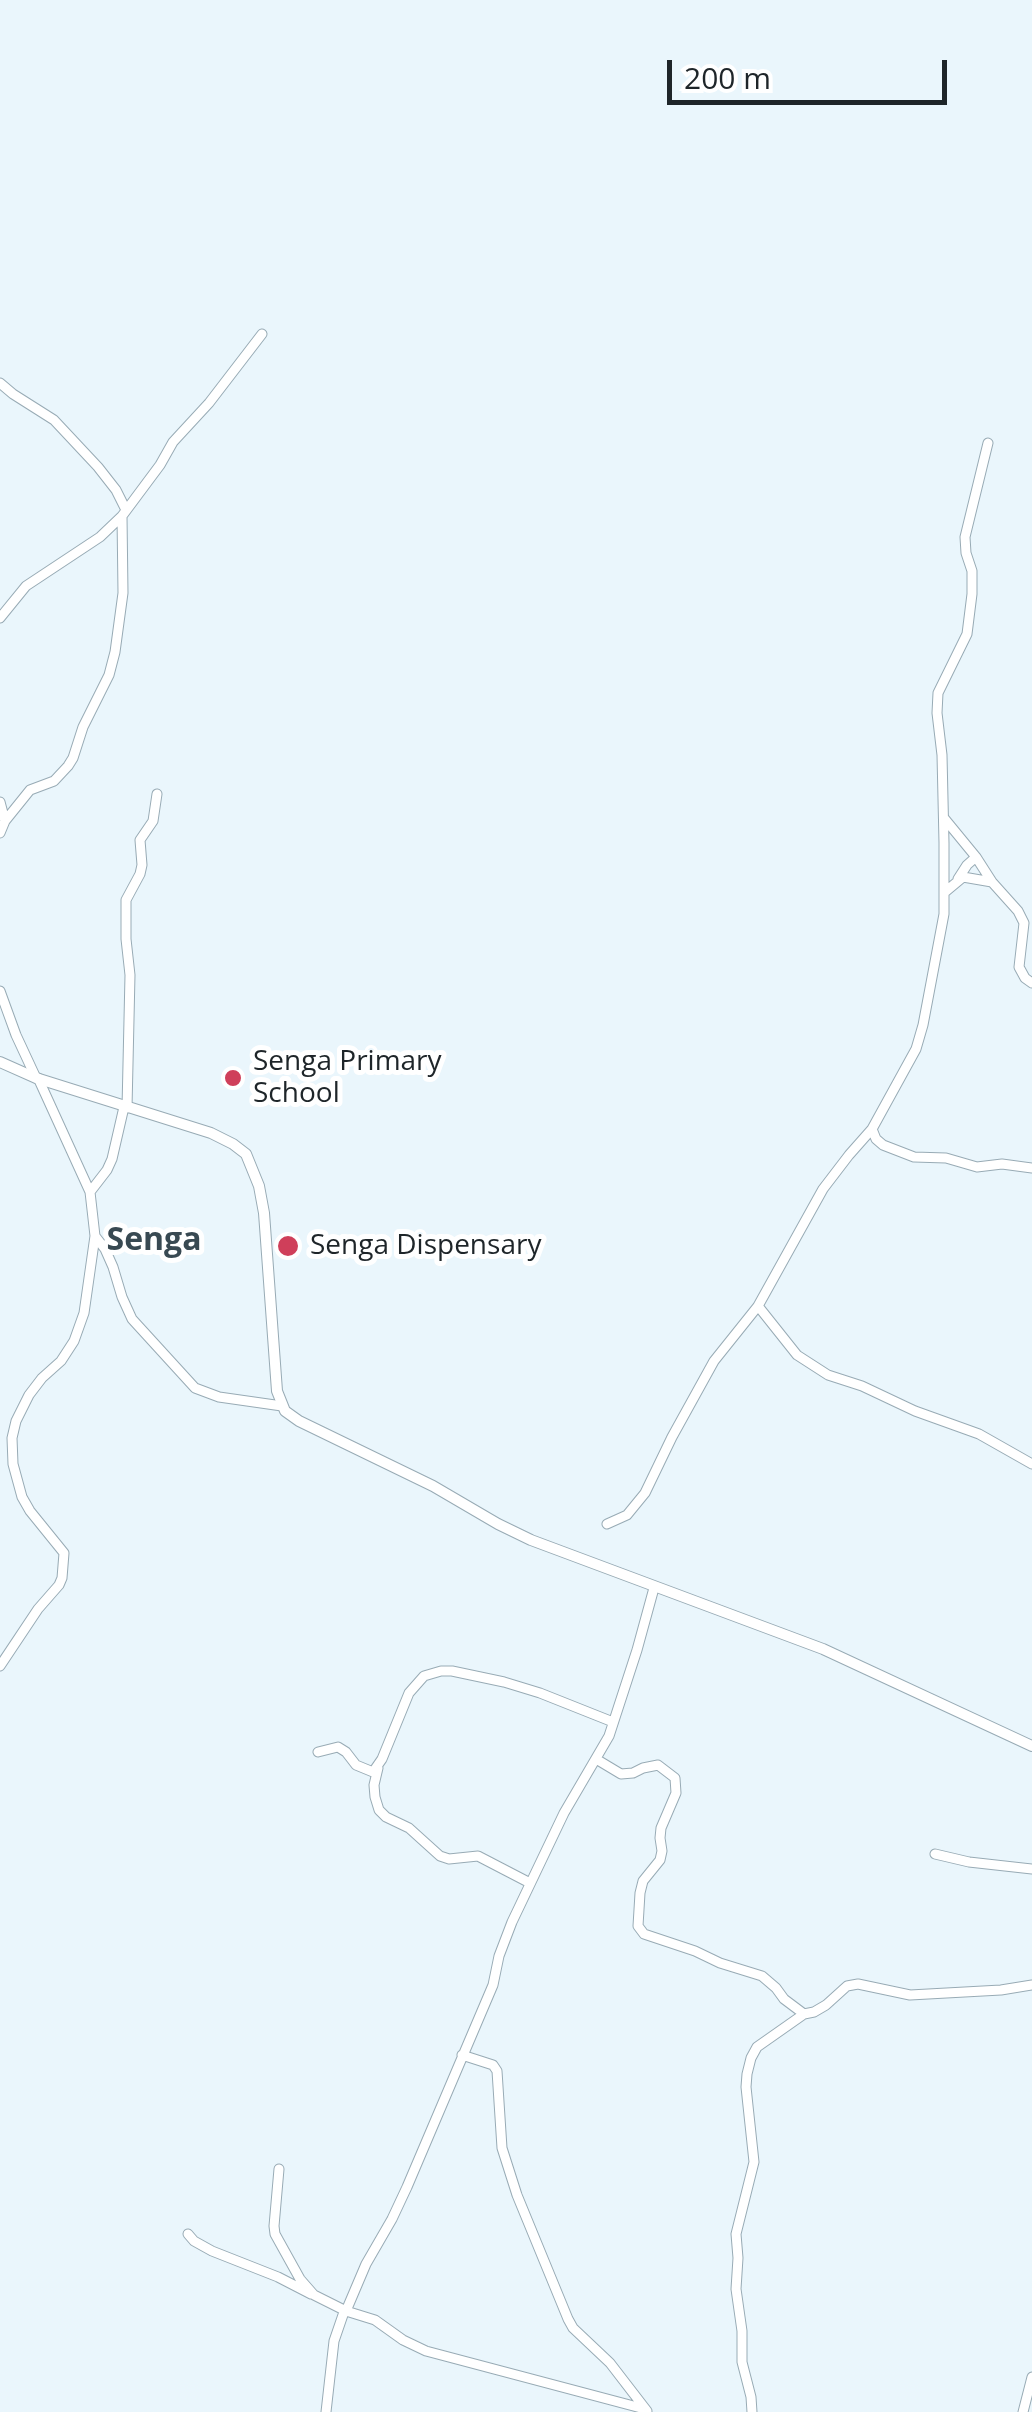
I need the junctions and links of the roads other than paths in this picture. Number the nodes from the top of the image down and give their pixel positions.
1 (262, 334) dead end
2 (0, 383) edge
3 (988, 443) dead end
4 (124, 513) junction
5 (0, 618) edge
6 (158, 794) dead end
7 (0, 802) edge
8 (944, 818) junction
9 (5, 821) junction
10 (0, 833) edge
11 (976, 857) junction
12 (956, 882) junction
13 (992, 882) junction
14 (944, 893) junction
15 (1032, 982) edge
16 (0, 991) edge
17 (0, 1062) edge
18 (37, 1078) junction
19 (126, 1107) junction
20 (872, 1129) junction
21 (1032, 1168) edge
22 (90, 1192) junction
23 (95, 1236) junction
24 (758, 1306) junction
25 (282, 1406) junction
26 (1032, 1464) edge
27 (606, 1524) dead end
28 (654, 1588) junction
29 (0, 1666) edge
30 (613, 1722) junction
31 (1032, 1746) edge
32 (318, 1752) dead end
33 (596, 1759) junction
34 (378, 1768) junction
35 (934, 1854) dead end
36 (1032, 1869) edge
37 (530, 1883) junction
38 (1032, 1985) edge
39 (804, 2014) junction
40 (462, 2055) junction
41 (278, 2169) dead end
42 (188, 2234) dead end
43 (314, 2295) junction
44 (345, 2310) junction
45 (1032, 2377) edge
46 (646, 2410) edge
47 (326, 2412) edge
48 (752, 2412) edge
49 (1024, 2412) edge

1 - 4 street
2 - 4 street
3 - 8 street
4 - 5 street
4 - 9 street
6 - 19 street
7 - 9 street
8 - 11 street
8 - 14 street
9 - 10 street
11 - 12 street
11 - 13 street
12 - 13 street
12 - 14 street
13 - 15 street
14 - 20 street
16 - 18 street
17 - 18 street
18 - 19 street
18 - 22 street
19 - 22 street
19 - 25 street
20 - 21 street
20 - 24 street
22 - 23 street
23 - 25 street
23 - 29 street
24 - 26 street
24 - 27 street
25 - 28 street
28 - 30 street
28 - 31 street
30 - 33 street
30 - 34 street
32 - 34 street
33 - 37 street
33 - 39 street
34 - 37 street
35 - 36 street
37 - 40 street
38 - 39 street
39 - 48 street
40 - 44 street
40 - 46 street
41 - 43 street
42 - 43 street
43 - 44 street
44 - 46 street
44 - 47 street
45 - 49 street

